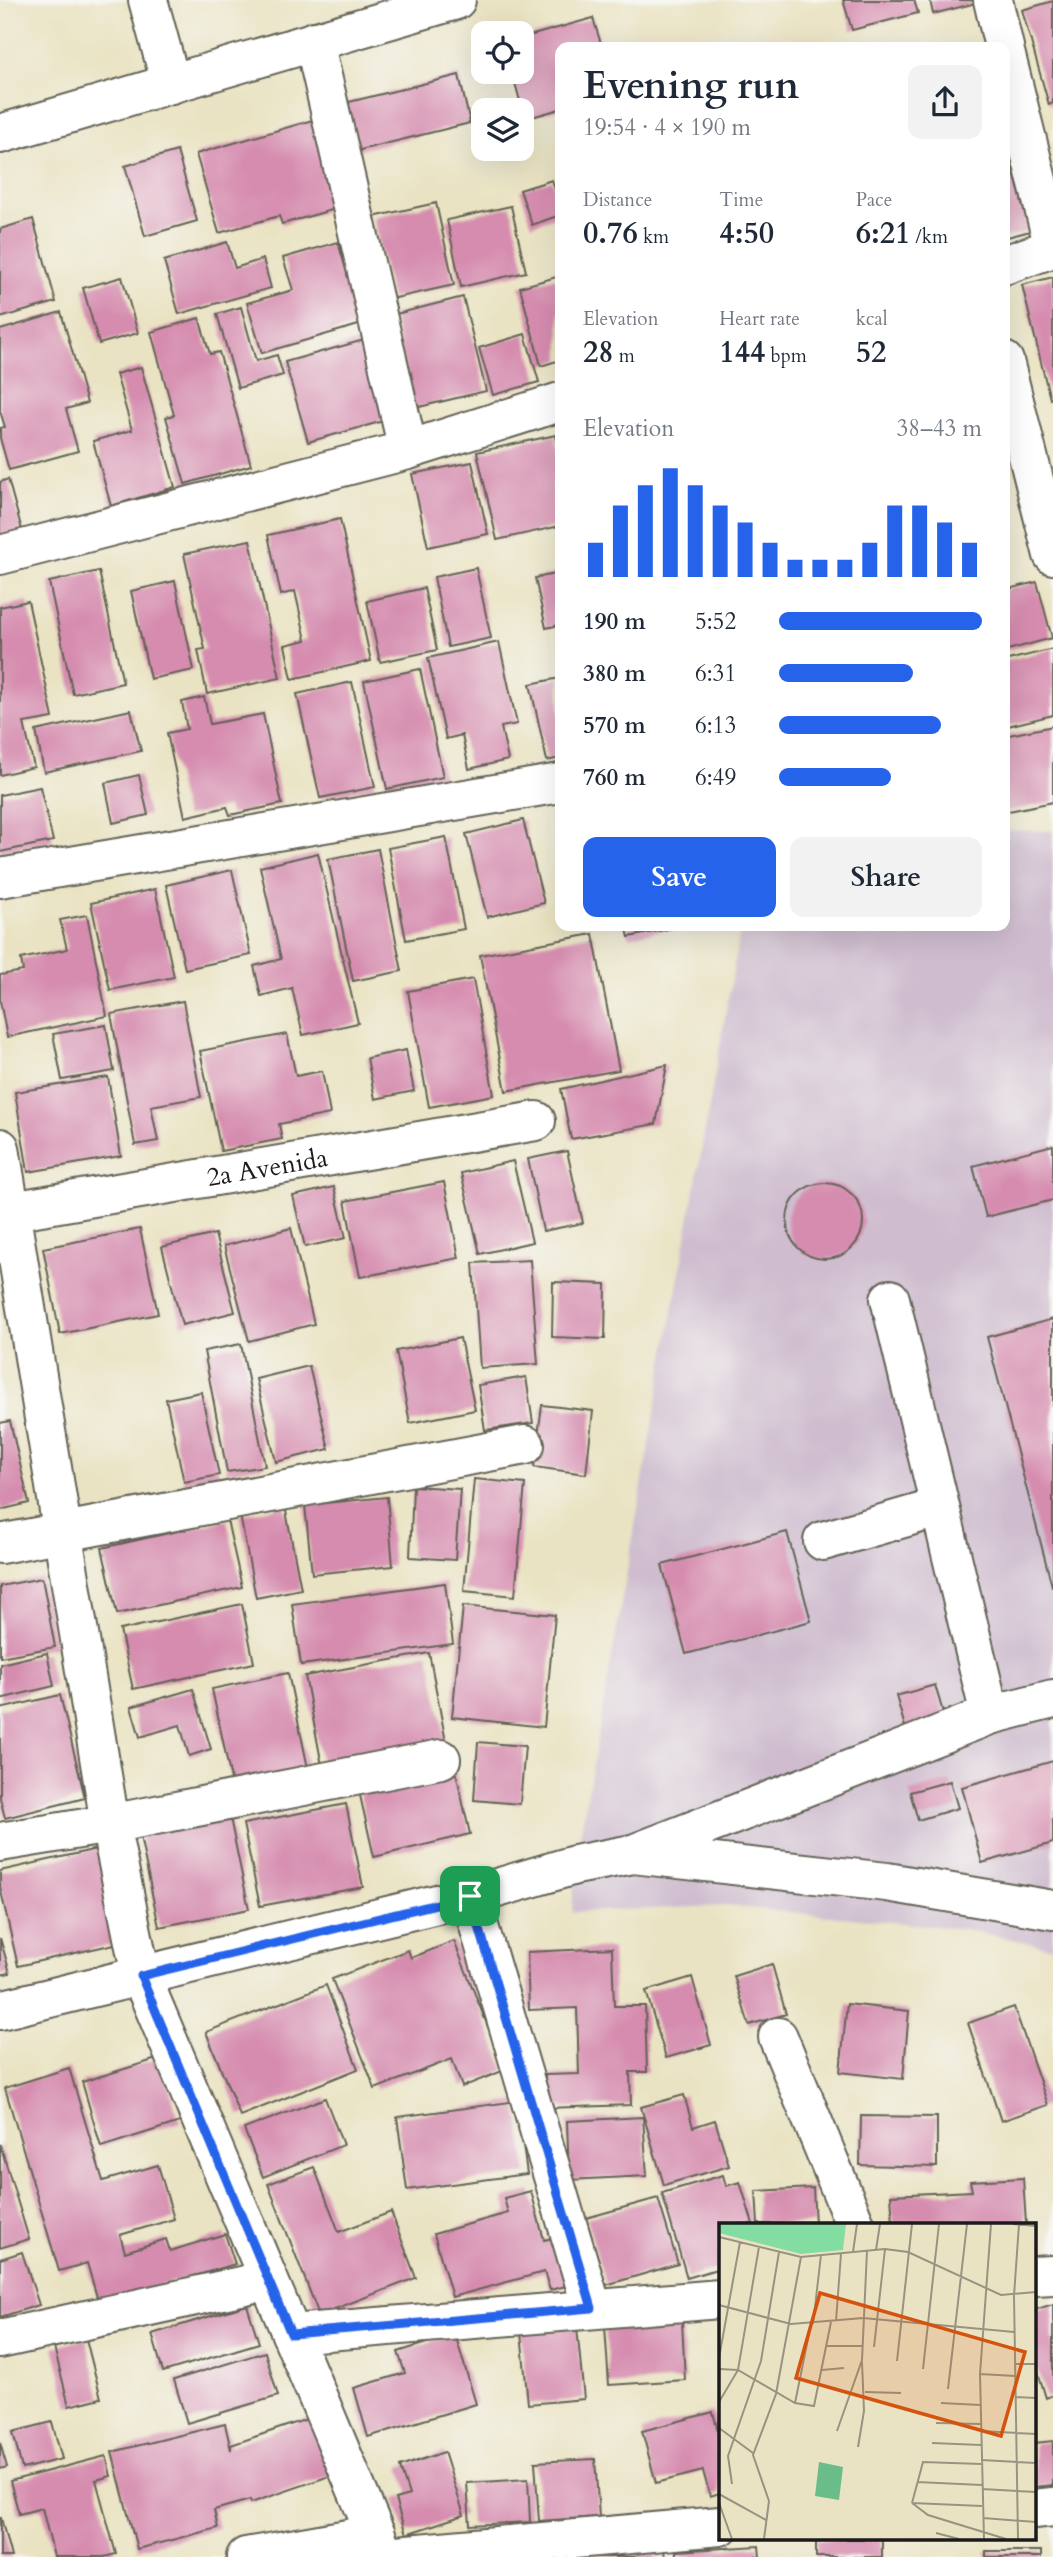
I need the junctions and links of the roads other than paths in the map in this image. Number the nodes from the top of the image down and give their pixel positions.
1 (148, 0) edge
2 (456, 0) edge
3 (992, 0) edge
4 (314, 41) junction
5 (1002, 42) edge
6 (1010, 72) edge
7 (171, 84) junction
8 (0, 134) edge
9 (1053, 246) edge
10 (1010, 263) edge
11 (1010, 385) edge
12 (555, 404) edge
13 (408, 450) junction
14 (0, 555) edge
15 (1053, 555) edge
16 (555, 784) edge
17 (0, 878) edge
18 (536, 1121) dead end
19 (0, 1148) edge
20 (6, 1213) edge
21 (890, 1299) dead end
22 (525, 1445) dead end
23 (938, 1508) junction
24 (64, 1533) junction
25 (823, 1541) dead end
26 (0, 1544) edge
27 (1053, 1699) edge
28 (990, 1715) junction
29 (441, 1759) dead end
30 (110, 1824) junction
31 (0, 1842) edge
32 (634, 1854) junction
33 (470, 1896) junction
34 (1053, 1910) edge
35 (141, 1976) junction
36 (0, 2010) edge
37 (778, 2037) dead end
38 (855, 2223) edge
39 (268, 2280) junction
40 (719, 2299) edge
41 (592, 2308) junction
42 (291, 2334) junction
43 (0, 2339) edge
44 (719, 2526) edge
45 (382, 2549) edge
46 (246, 2557) edge

1 - 7 street
2 - 4 street
3 - 5 street
4 - 7 street
4 - 13 street
6 - 9 street
7 - 8 street
9 - 10 street
11 - 15 street
12 - 13 street
13 - 14 street
16 - 17 street
18 - 20 street, 2a Avenida
19 - 20 street
20 - 24 street
21 - 23 street
22 - 24 street
23 - 25 street
23 - 28 street
24 - 26 street
24 - 30 street
27 - 28 street
28 - 32 street
29 - 30 street
30 - 31 street
30 - 35 street
32 - 33 street
32 - 34 street
33 - 35 street
33 - 41 street
35 - 36 street
35 - 39 street
37 - 38 street
39 - 42 street
39 - 43 street
40 - 41 street
41 - 42 street
42 - 45 street
44 - 45 street
45 - 46 street

